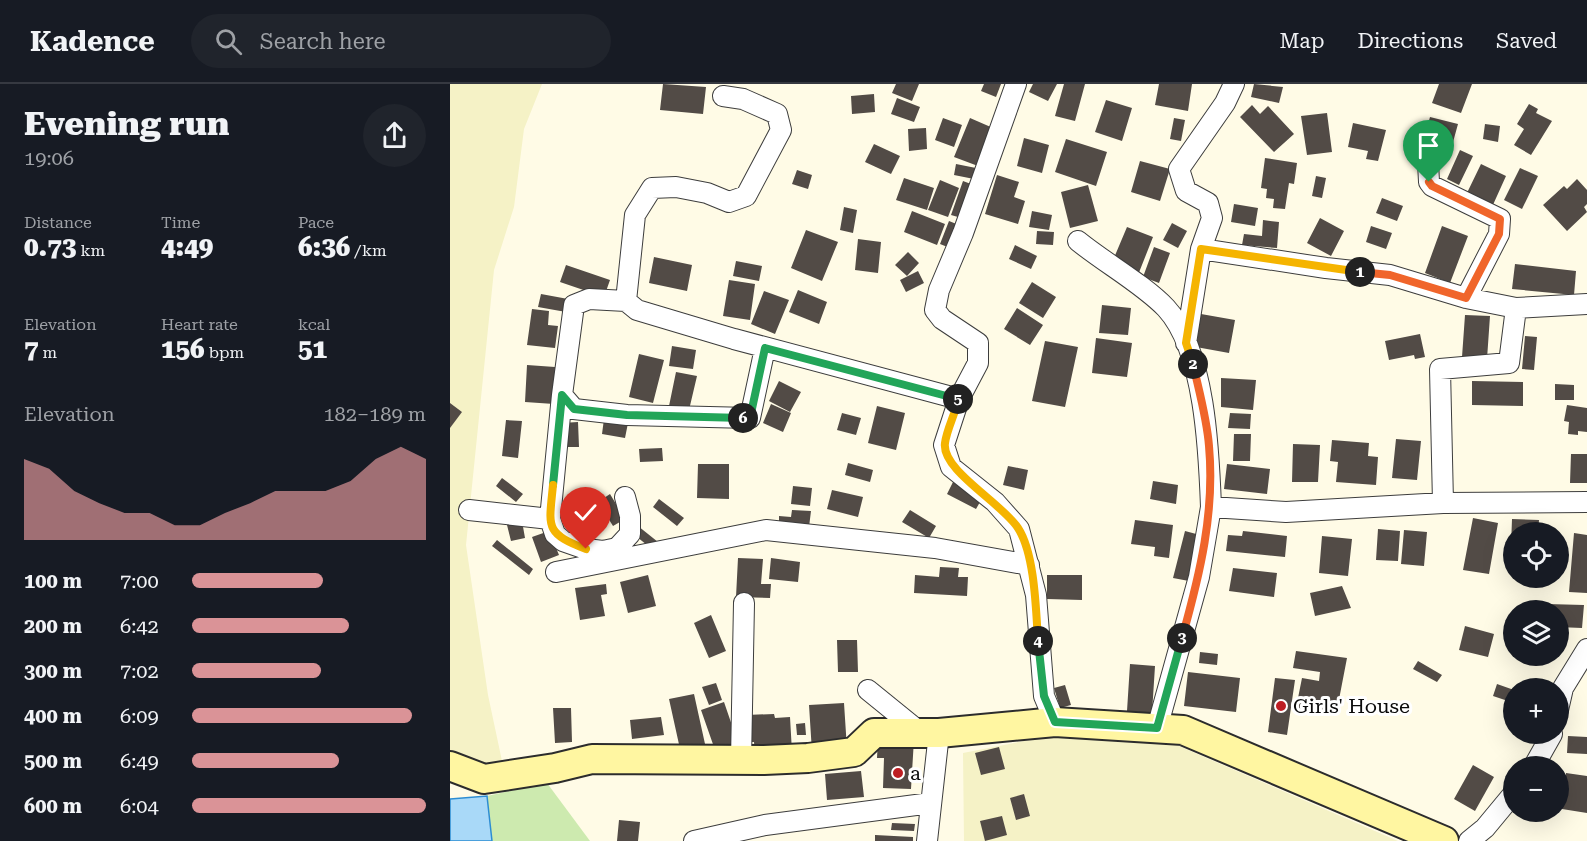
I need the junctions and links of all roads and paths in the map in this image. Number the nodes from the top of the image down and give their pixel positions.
1 (1016, 84) edge
2 (1234, 84) edge
3 (723, 96) dead end
4 (1428, 162) dead end
5 (1078, 241) dead end
6 (1201, 249) junction
7 (1466, 298) junction
8 (626, 301) junction
9 (1587, 304) edge
10 (1516, 308) junction
11 (1186, 343) junction
12 (765, 348) junction
13 (562, 395) junction
14 (959, 399) junction
15 (625, 497) dead end
16 (1587, 502) edge
17 (1443, 503) junction
18 (1211, 507) junction
19 (469, 510) dead end
20 (550, 519) junction
21 (1029, 565) junction
22 (556, 572) dead end
23 (744, 603) dead end
24 (1587, 649) edge
25 (1569, 678) edge
26 (868, 690) dead end
27 (1055, 722) junction
28 (1157, 728) junction
29 (930, 733) junction
30 (741, 760) junction
31 (450, 766) edge
32 (931, 803) junction
33 (1503, 806) edge
34 (694, 841) edge
35 (927, 841) edge
36 (1444, 841) edge
37 (1469, 841) edge

1 - 14 street
2 - 6 street
3 - 8 street
4 - 7 street
5 - 11 street
6 - 7 street
6 - 11 street
7 - 10 street
8 - 12 street
8 - 13 street
9 - 10 street
10 - 17 street
11 - 18 street
12 - 13 street
12 - 14 street
13 - 20 street
14 - 21 street
15 - 20 street
16 - 17 street
17 - 18 street
18 - 28 street
19 - 20 street
21 - 22 street
21 - 27 street
23 - 30 street
24 - 25 street
26 - 29 street
27 - 28 street
27 - 29 street
28 - 36 street
29 - 30 street
29 - 32 street
30 - 31 street
32 - 34 street
32 - 35 street
33 - 37 street

